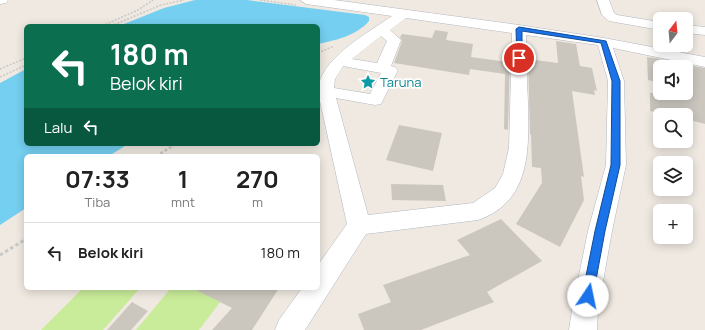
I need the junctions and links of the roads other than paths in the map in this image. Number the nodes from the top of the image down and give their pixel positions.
1 (603, 0) edge
2 (323, 1) edge
3 (302, 3) edge
4 (403, 14) junction
5 (653, 25) edge
6 (381, 29) junction
7 (519, 29) junction
8 (693, 30) edge
9 (705, 31) edge
10 (604, 42) junction
11 (337, 54) junction
12 (705, 62) edge
13 (382, 68) junction
14 (326, 91) junction
15 (359, 225) junction
16 (320, 283) edge
17 (315, 290) edge
18 (289, 330) edge
19 (583, 330) edge

1 - 5 lane
2 - 3 lane
2 - 4 lane
4 - 6 lane
4 - 7 lane
6 - 11 lane
6 - 13 lane
7 - 10 lane
7 - 15 lane
8 - 9 lane
10 - 12 lane
10 - 19 lane
11 - 13 lane
11 - 14 lane
13 - 14 lane
14 - 15 lane
15 - 16 lane
17 - 18 lane

